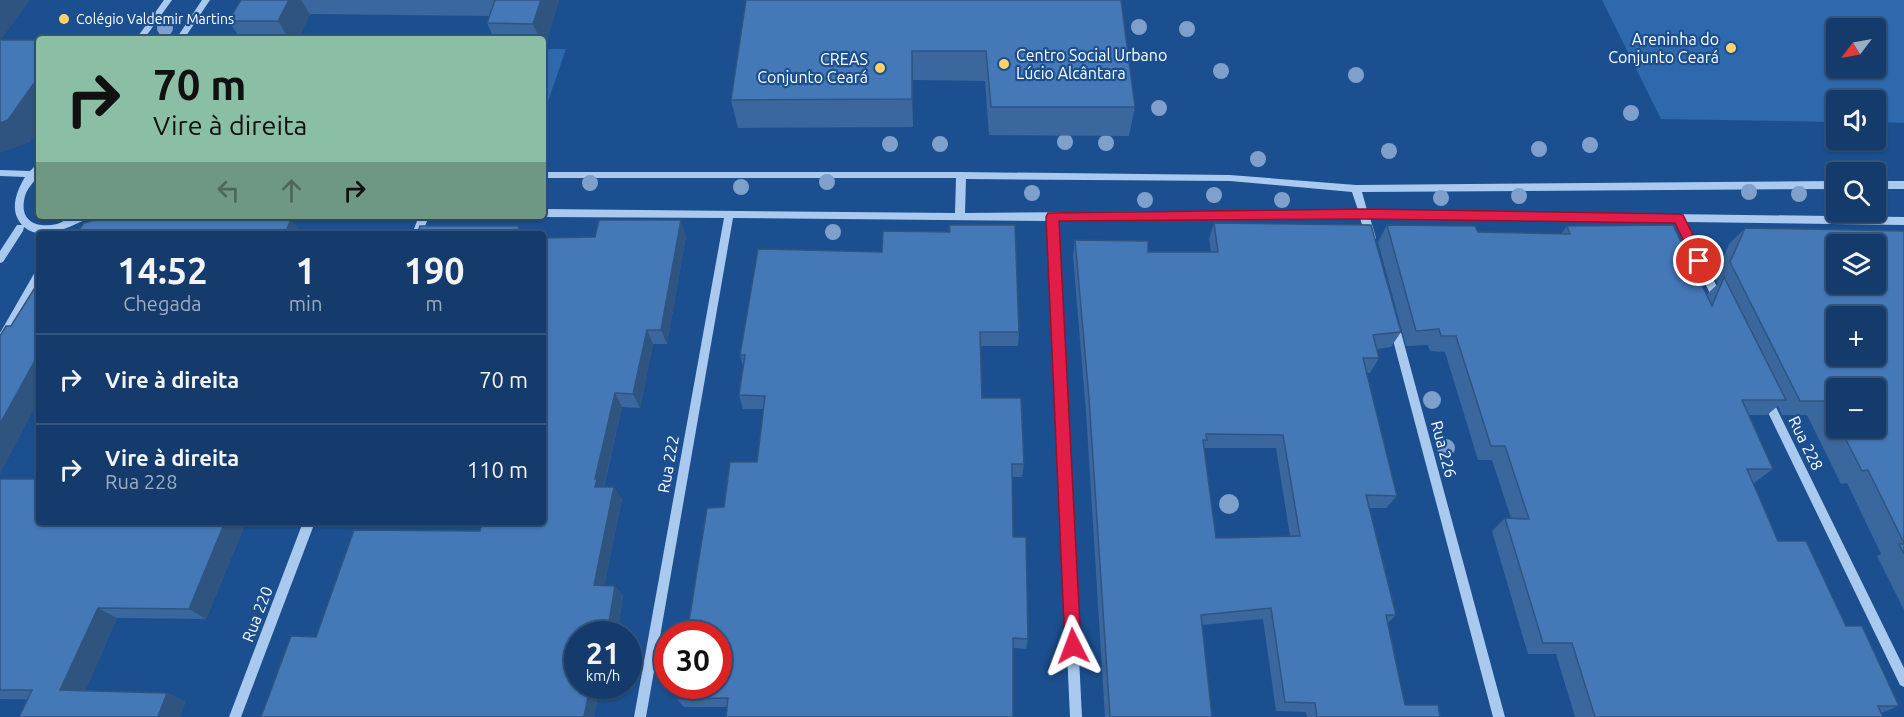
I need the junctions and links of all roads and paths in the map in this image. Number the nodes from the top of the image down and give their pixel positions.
1 (168, 0) edge
2 (206, 0) edge
3 (142, 36) edge
4 (182, 36) edge
5 (36, 169) edge
6 (0, 173) edge
7 (28, 174) junction
8 (546, 175) edge
9 (961, 175) junction
10 (1826, 185) edge
11 (1886, 185) edge
12 (1904, 185) edge
13 (14, 186) dead end
14 (1356, 189) junction
15 (546, 213) edge
16 (960, 214) junction
17 (1364, 214) junction
18 (729, 216) junction
19 (1052, 217) junction
20 (78, 219) edge
21 (1679, 219) junction
22 (9, 221) dead end
23 (1904, 221) edge
24 (70, 223) junction
25 (20, 228) junction
26 (65, 231) edge
27 (1373, 248) edge
28 (0, 259) edge
29 (36, 280) edge
30 (1721, 305) edge
31 (1392, 317) edge
32 (0, 342) edge
33 (1763, 391) edge
34 (308, 525) edge
35 (1904, 681) edge
36 (236, 717) edge
37 (640, 717) edge
38 (1076, 717) edge
39 (1499, 717) edge

1 - 3 street
2 - 4 street
5 - 7 street
6 - 7 street
7 - 13 street
8 - 9 street
9 - 14 street
9 - 16 street
10 - 14 street
11 - 12 street
14 - 17 street
15 - 18 street
16 - 18 street
16 - 19 street
17 - 19 street
17 - 21 street
17 - 27 street
18 - 37 street, Rua 222
19 - 38 street
20 - 24 street
21 - 23 street
21 - 30 street
22 - 25 street
24 - 25 street
24 - 26 street
25 - 28 street
29 - 32 street
31 - 39 street, Rua 226
33 - 35 street, Rua 228
34 - 36 street, Rua 220

